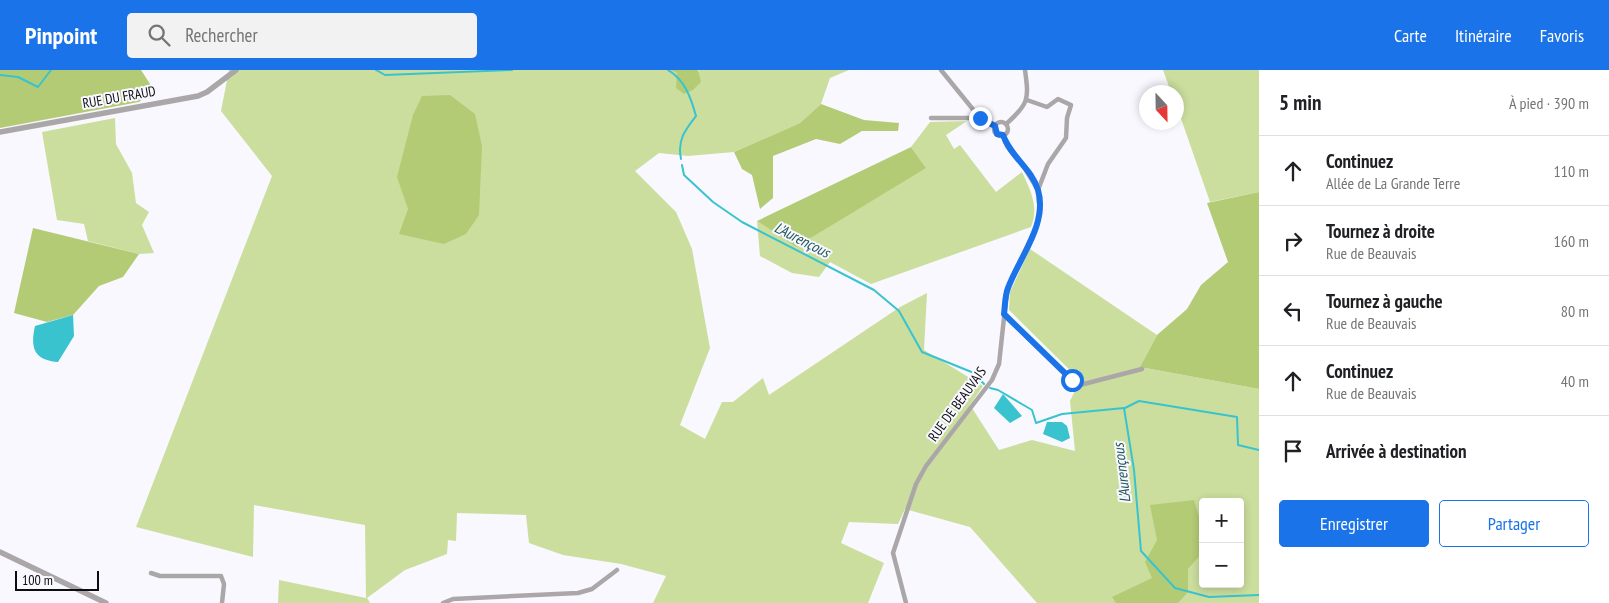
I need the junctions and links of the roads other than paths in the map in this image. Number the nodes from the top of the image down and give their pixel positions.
1 (236, 70) edge
2 (941, 70) edge
3 (1025, 70) edge
4 (1027, 100) junction
5 (930, 118) dead end
6 (980, 118) junction
7 (1006, 124) junction
8 (995, 126) junction
9 (0, 132) edge
10 (1003, 135) junction
11 (1038, 190) junction
12 (1004, 314) junction
13 (1142, 369) dead end
14 (0, 552) edge
15 (617, 570) dead end
16 (151, 573) dead end
17 (106, 603) edge
18 (222, 603) edge
19 (443, 603) edge
20 (906, 603) edge

1 - 9 street, RUE DU FRAUD
2 - 6 street
3 - 4 street
4 - 7 street
4 - 11 street
5 - 6 street
6 - 8 street
7 - 8 street
7 - 10 street
8 - 10 street
10 - 11 street, RUE DE BEAUVAIS
11 - 12 street, RUE DE BEAUVAIS
12 - 13 street
12 - 20 street, RUE DE BEAUVAIS
14 - 17 street
15 - 19 street
16 - 18 street

